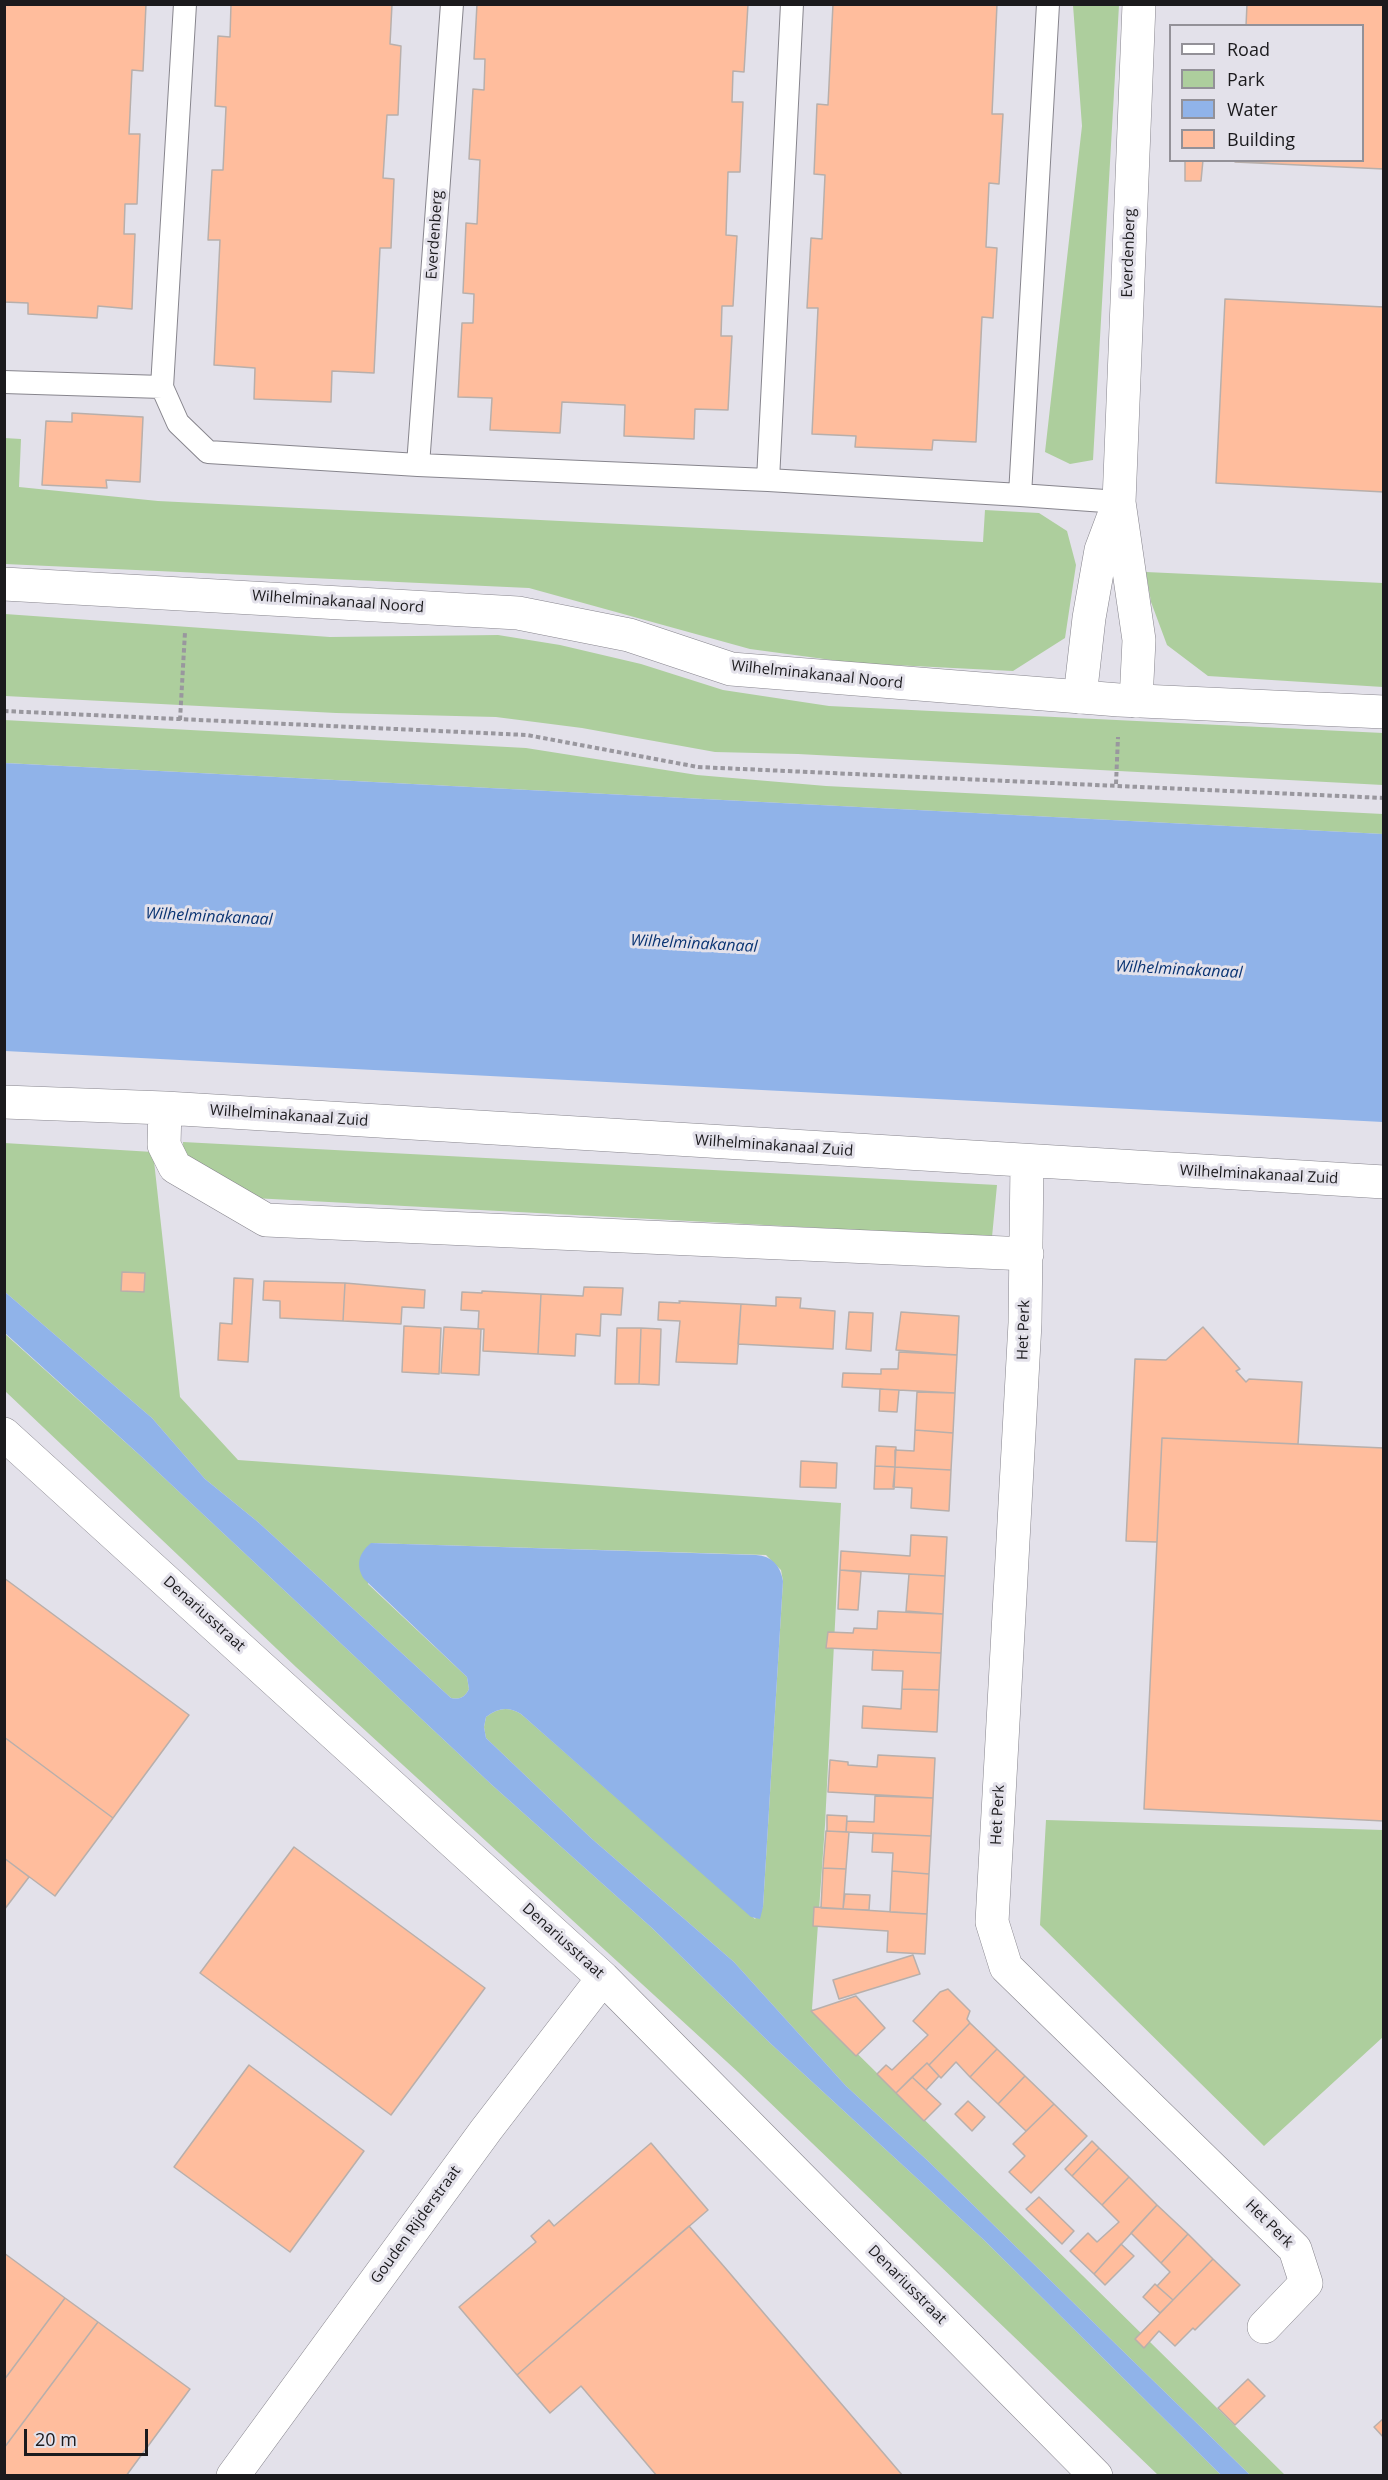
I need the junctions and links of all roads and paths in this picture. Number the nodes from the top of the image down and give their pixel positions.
1 (185, 4) edge
2 (452, 4) edge
3 (792, 4) edge
4 (1048, 4) edge
5 (1139, 4) edge
6 (4, 382) edge
7 (162, 387) junction
8 (418, 465) junction
9 (768, 480) junction
10 (1020, 495) junction
11 (1119, 502) junction
12 (4, 584) edge
13 (187, 593) junction
14 (1080, 697) junction
15 (1128, 701) junction
16 (4, 711) edge
17 (1383, 712) edge
18 (180, 720) junction
19 (1116, 784) junction
20 (1383, 798) edge
21 (4, 1102) edge
22 (165, 1108) junction
23 (1027, 1162) junction
24 (1383, 1182) edge
25 (1027, 1254) junction
26 (4, 1434) edge
27 (603, 1978) junction
28 (1264, 2327) dead end
29 (233, 2475) edge
30 (1096, 2475) edge

1 - 7 lane
2 - 8 lane, Everdenberg
3 - 9 lane
4 - 10 lane
5 - 11 street, Everdenberg
6 - 7 lane
7 - 8 lane
8 - 9 lane
9 - 10 lane
10 - 11 lane
11 - 14 street, Everdenberg
11 - 15 street, Everdenberg
12 - 13 street, Wilhelminakanaal Noord
13 - 14 street, Wilhelminakanaal Noord
13 - 18 path
14 - 15 street, Wilhelminakanaal Noord
15 - 17 street, Wilhelminakanaal Noord
15 - 19 path
16 - 18 path
18 - 19 path
19 - 20 path
21 - 22 street, Wilhelminakanaal Zuid
22 - 23 street, Wilhelminakanaal Zuid
22 - 25 street
23 - 24 street, Wilhelminakanaal Zuid
23 - 25 street, Het Perk
25 - 28 street, Het Perk
26 - 27 street, Denariusstraat
27 - 29 street, Gouden Rijderstraat
27 - 30 street, Denariusstraat

